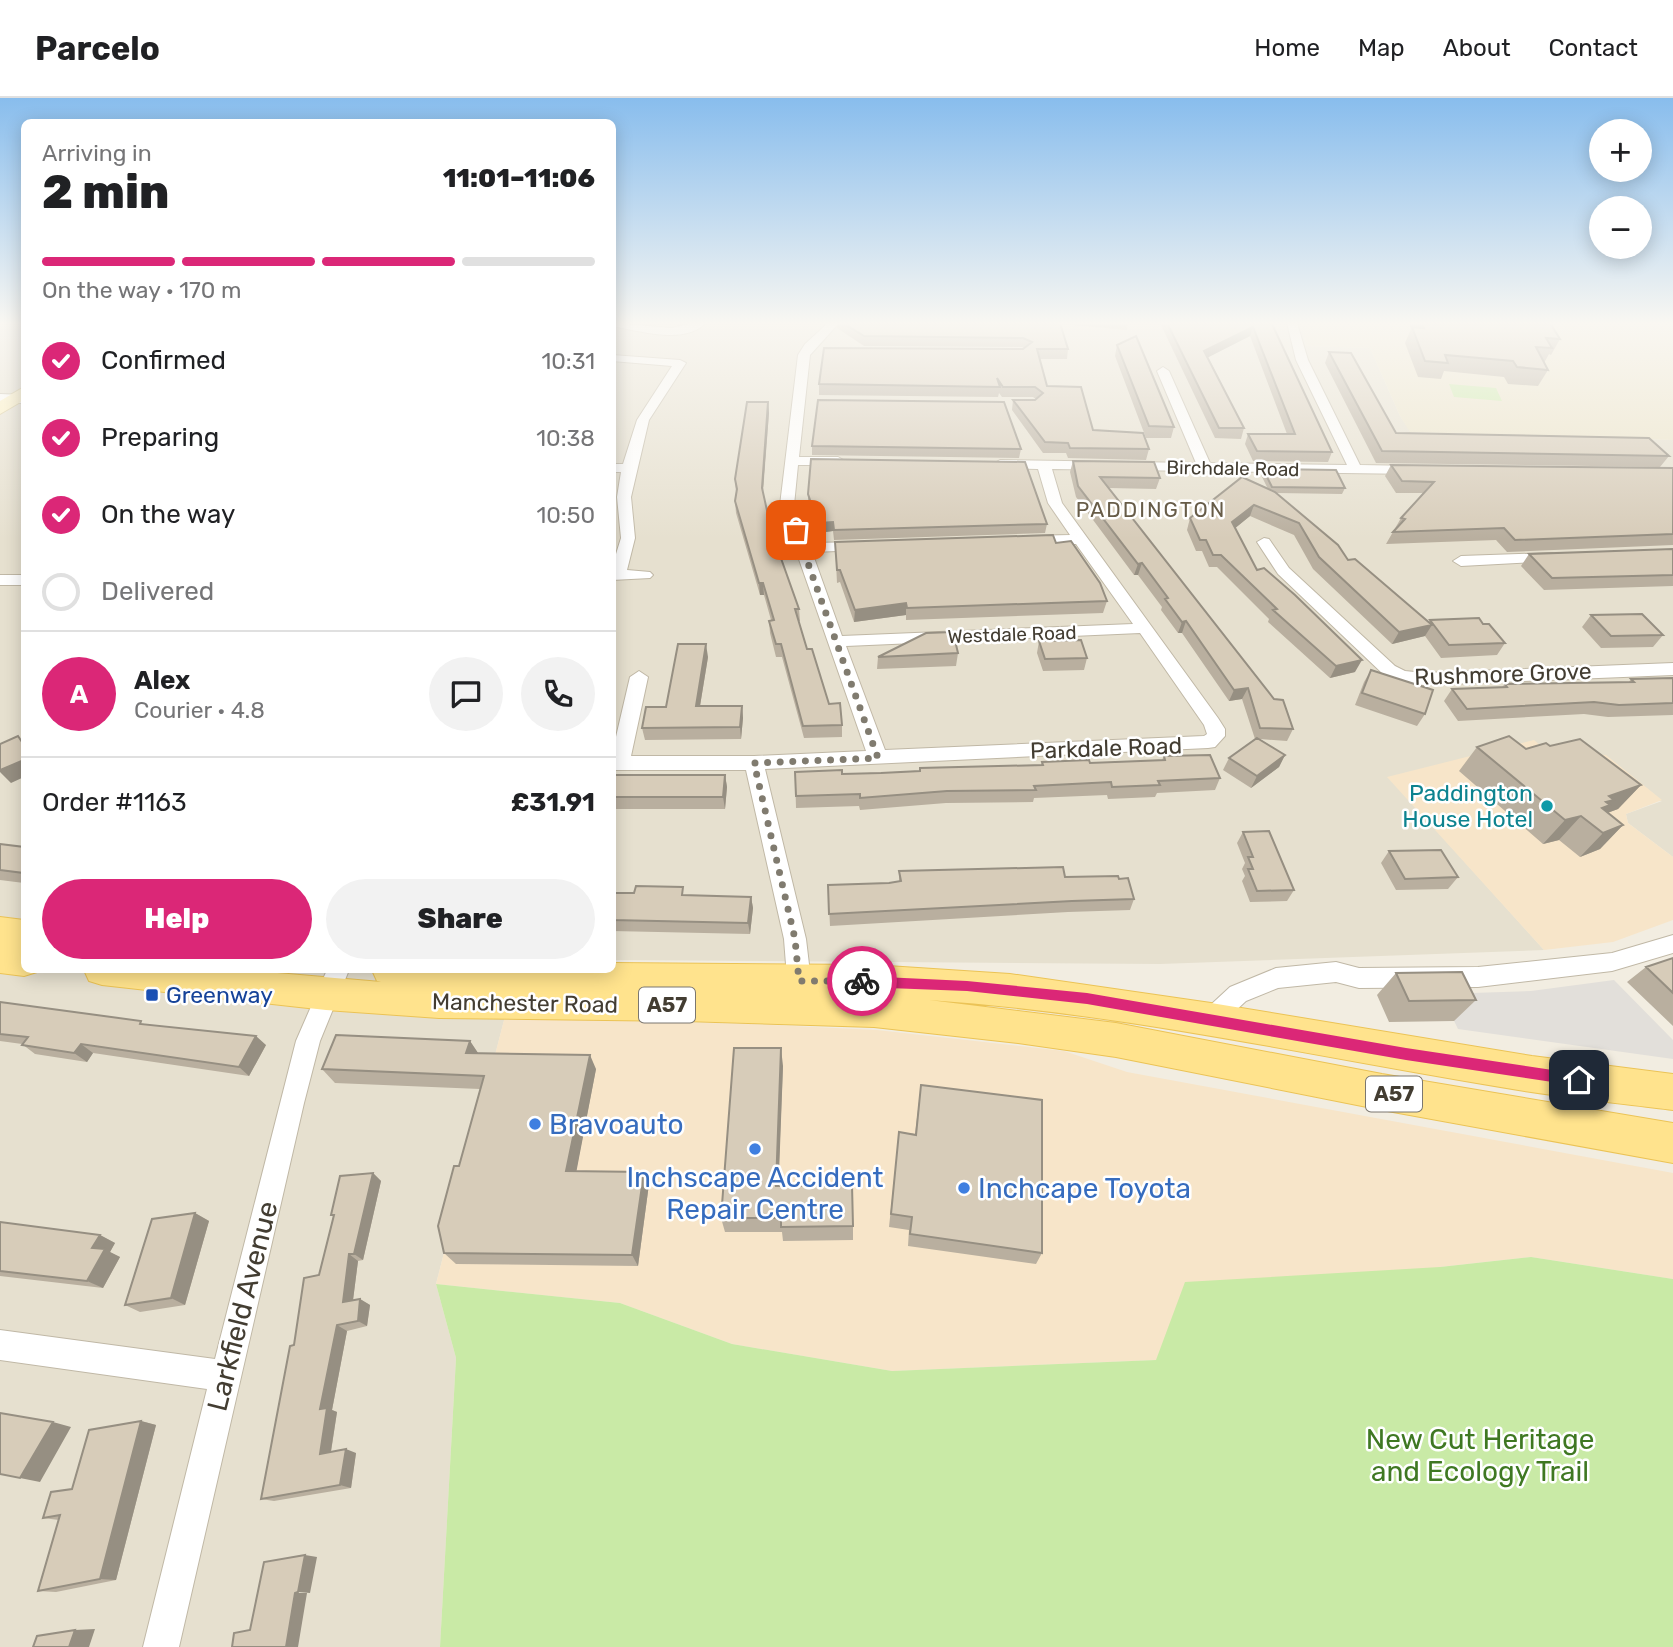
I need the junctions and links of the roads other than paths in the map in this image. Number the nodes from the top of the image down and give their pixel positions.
1 (659, 395) edge
2 (807, 395) edge
3 (1174, 395) edge
4 (1319, 395) edge
5 (792, 461) junction
6 (848, 462) edge
7 (988, 464) edge
8 (1044, 465) junction
9 (1205, 467) junction
10 (616, 468) edge
11 (629, 468) junction
12 (1356, 470) junction
13 (1425, 470) edge
14 (1081, 539) junction
15 (1013, 541) edge
16 (1264, 542) dead end
17 (880, 545) edge
18 (803, 548) junction
19 (1567, 557) edge
20 (1462, 561) dead end
21 (616, 572) edge
22 (616, 575) edge
23 (645, 575) dead end
24 (0, 580) edge
25 (21, 580) edge
26 (1146, 628) junction
27 (836, 641) junction
28 (1673, 668) edge
29 (639, 677) dead end
30 (878, 758) junction
31 (616, 763) edge
32 (754, 763) junction
33 (0, 931) edge
34 (21, 934) edge
35 (1673, 944) edge
36 (0, 958) edge
37 (21, 961) edge
38 (160, 973) edge
39 (436, 973) edge
40 (332, 982) edge
41 (800, 995) junction
42 (1211, 1018) junction
43 (1673, 1092) edge
44 (1673, 1143) edge
45 (0, 1345) edge
46 (225, 1376) junction
47 (162, 1647) edge

1 - 11 street
2 - 5 street
3 - 9 street
4 - 12 street
5 - 6 street
5 - 18 street
7 - 8 street, Birchdale Road
8 - 9 street, Birchdale Road
8 - 14 street, Parkdale Road
9 - 12 street, Birchdale Road
10 - 11 street
11 - 21 street
12 - 13 street, Birchdale Road
14 - 15 street
14 - 26 street, Parkdale Road
16 - 28 street, Rushmore Grove
17 - 18 street
18 - 27 street
19 - 20 street
22 - 23 street
24 - 25 street
26 - 27 street, Westdale Road
26 - 30 street, Parkdale Road
27 - 30 street
29 - 31 street
30 - 32 street, Parkdale Road
31 - 32 street, Parkdale Road
32 - 41 street
33 - 34 main road
35 - 42 street
36 - 37 main road
38 - 40 main road, Manchester Road / A57
39 - 41 main road, Manchester Road / A57
40 - 41 main road, Manchester Road / A57
40 - 46 street, Larkfield Avenue
41 - 42 main road, Manchester Road / A57
41 - 44 main road, Manchester Road / A57
42 - 43 main road, A57
45 - 46 street
46 - 47 street, Larkfield Avenue

